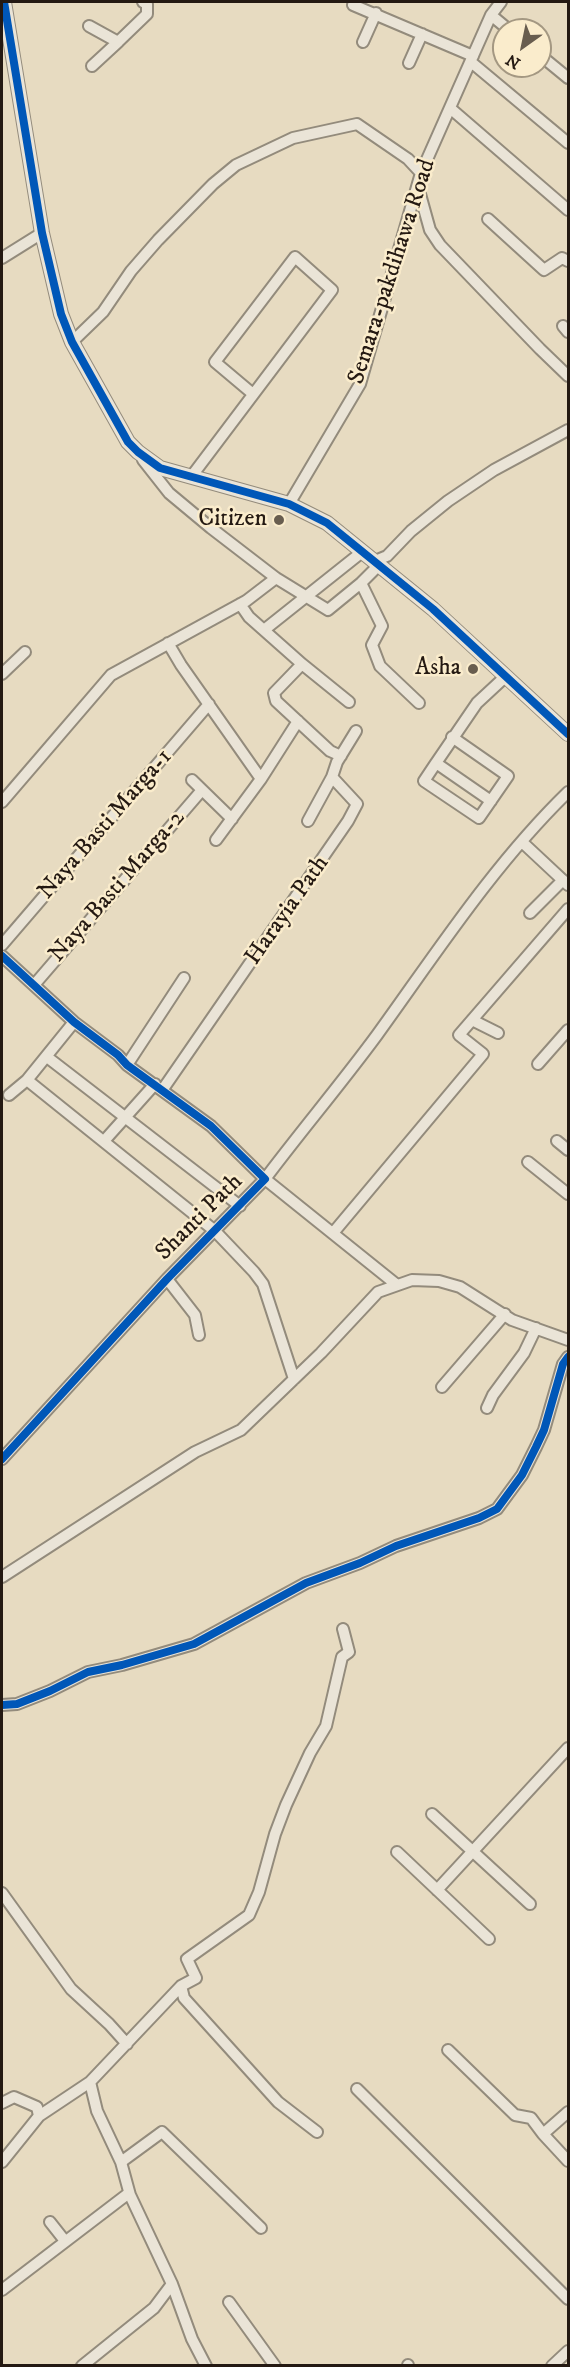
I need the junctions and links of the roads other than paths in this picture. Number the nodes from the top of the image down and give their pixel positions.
1 (4, 2) edge
2 (143, 2) edge
3 (501, 2) edge
4 (353, 5) dead end
5 (376, 13) junction
6 (491, 15) junction
7 (495, 18) edge
8 (89, 26) dead end
9 (422, 34) junction
10 (118, 42) junction
11 (363, 42) dead end
12 (472, 59) junction
13 (409, 63) dead end
14 (552, 65) edge
15 (92, 66) dead end
16 (568, 78) edge
17 (450, 108) junction
18 (568, 143) edge
19 (421, 173) junction
20 (418, 187) junction
21 (568, 210) edge
22 (488, 219) dead end
23 (42, 233) junction
24 (566, 256) edge
25 (2, 258) edge
26 (72, 342) junction
27 (568, 376) edge
28 (253, 394) junction
29 (568, 430) edge
30 (138, 453) junction
31 (191, 477) junction
32 (289, 504) junction
33 (362, 552) junction
34 (377, 563) junction
35 (276, 578) junction
36 (361, 583) junction
37 (305, 598) junction
38 (240, 604) junction
39 (264, 630) junction
40 (168, 643) junction
41 (25, 652) dead end
42 (302, 664) junction
43 (2, 674) edge
44 (505, 677) junction
45 (349, 702) dead end
46 (419, 703) dead end
47 (209, 704) junction
48 (298, 721) junction
49 (356, 730) dead end
50 (568, 734) edge
51 (452, 737) junction
52 (341, 756) junction
53 (436, 763) junction
54 (332, 777) junction
55 (261, 779) junction
56 (192, 780) dead end
57 (202, 790) junction
58 (568, 792) edge
59 (4, 794) edge
60 (491, 801) junction
61 (232, 819) junction
62 (308, 821) dead end
63 (216, 840) dead end
64 (522, 843) junction
65 (566, 882) edge
66 (568, 909) edge
67 (530, 913) dead end
68 (2, 945) edge
69 (2, 956) edge
70 (184, 978) dead end
71 (34, 985) junction
72 (472, 1020) junction
73 (74, 1022) junction
74 (568, 1030) edge
75 (498, 1034) dead end
76 (47, 1057) junction
77 (538, 1064) dead end
78 (127, 1065) junction
79 (27, 1080) junction
80 (159, 1087) junction
81 (9, 1095) dead end
82 (126, 1117) junction
83 (104, 1141) junction
84 (557, 1141) dead end
85 (568, 1150) edge
86 (528, 1162) dead end
87 (265, 1179) junction
88 (568, 1194) edge
89 (240, 1206) junction
90 (214, 1231) junction
91 (333, 1233) junction
92 (167, 1279) junction
93 (397, 1285) junction
94 (505, 1314) junction
95 (536, 1328) junction
96 (199, 1335) dead end
97 (568, 1340) edge
98 (568, 1357) edge
99 (294, 1379) junction
100 (442, 1387) dead end
101 (488, 1408) dead end
102 (2, 1459) edge
103 (2, 1577) edge
104 (343, 1629) dead end
105 (2, 1705) edge
106 (568, 1748) edge
107 (432, 1814) dead end
108 (474, 1851) junction
109 (397, 1852) dead end
110 (437, 1890) junction
111 (2, 1893) edge
112 (530, 1904) dead end
113 (489, 1939) dead end
114 (181, 1986) junction
115 (128, 2044) junction
116 (448, 2050) dead end
117 (90, 2082) junction
118 (357, 2089) dead end
119 (2, 2103) edge
120 (568, 2112) edge
121 (39, 2116) junction
122 (317, 2132) dead end
123 (543, 2134) junction
124 (568, 2161) edge
125 (2, 2162) edge
126 (121, 2162) junction
127 (129, 2193) junction
128 (50, 2222) dead end
129 (261, 2228) dead end
130 (65, 2241) junction
131 (172, 2284) junction
132 (2, 2290) edge
133 (568, 2299) edge
134 (229, 2302) dead end
135 (568, 2351) edge
136 (82, 2366) edge
137 (206, 2366) edge
138 (275, 2366) edge
139 (552, 2366) edge

1 - 23 street
2 - 10 street
3 - 6 street, Semara-pakdihawa Road
4 - 5 street
5 - 9 street
5 - 11 street
6 - 7 street
6 - 12 street, Semara-pakdihawa Road
8 - 10 street
9 - 12 street
9 - 13 street
10 - 15 street
12 - 17 street, Semara-pakdihawa Road
12 - 18 street
14 - 16 street
17 - 19 street, Semara-pakdihawa Road
17 - 21 street
19 - 20 street, Semara-pakdihawa Road
19 - 26 street
20 - 27 street
20 - 32 street, Semara-pakdihawa Road
22 - 24 street
23 - 25 street
23 - 26 street
26 - 30 street
28 - 28 street
28 - 31 street
29 - 34 street
30 - 31 street
30 - 35 street
31 - 32 street
32 - 33 street
33 - 34 street
33 - 37 street
34 - 36 street
34 - 44 street
35 - 37 street
35 - 38 street
36 - 37 street
36 - 46 street
37 - 39 street
38 - 39 street
38 - 40 street
39 - 42 street
40 - 47 street
40 - 59 street
41 - 43 street
42 - 45 street
42 - 48 street
44 - 50 street
44 - 51 street
47 - 55 street
47 - 68 street, Naya Basti Marga-1
48 - 52 street
48 - 55 street
49 - 52 street
51 - 53 street
51 - 60 street
52 - 54 street
53 - 60 street
53 - 60 street
54 - 62 street
54 - 80 street, Harayia Path
55 - 61 street
56 - 57 street
57 - 61 street
57 - 71 street, Naya Basti Marga-2
58 - 64 street
61 - 63 street
64 - 65 street
64 - 87 street
65 - 67 street
66 - 72 street
69 - 71 street, Shanti Path
70 - 78 street
71 - 73 street, Shanti Path
72 - 75 street
72 - 91 street
73 - 76 street
73 - 78 street, Shanti Path
74 - 77 street
76 - 79 street
76 - 82 street
78 - 80 street, Shanti Path
79 - 81 street
79 - 83 street
80 - 82 street
80 - 87 street, Shanti Path
82 - 83 street
82 - 89 street
83 - 90 street
84 - 85 street
86 - 88 street
87 - 89 street, Shanti Path
87 - 91 street
89 - 90 street, Shanti Path
90 - 92 street, Shanti Path
90 - 99 street
91 - 93 street
92 - 96 street
92 - 102 street, Shanti Path
93 - 94 street
93 - 99 street
94 - 95 street
94 - 100 street
95 - 97 street
95 - 101 street
98 - 105 street
99 - 103 street
104 - 114 street
106 - 108 street
107 - 108 street
108 - 110 street
108 - 112 street
109 - 110 street
110 - 113 street
111 - 115 street
114 - 115 street
114 - 122 street
115 - 117 street
116 - 123 street
117 - 121 street
117 - 126 street
118 - 133 street
119 - 121 street
120 - 123 street
121 - 125 street
123 - 124 street
126 - 127 street
126 - 129 street
127 - 130 street
127 - 131 street
128 - 130 street
130 - 132 street
131 - 136 street
131 - 137 street
134 - 138 street
135 - 139 street

